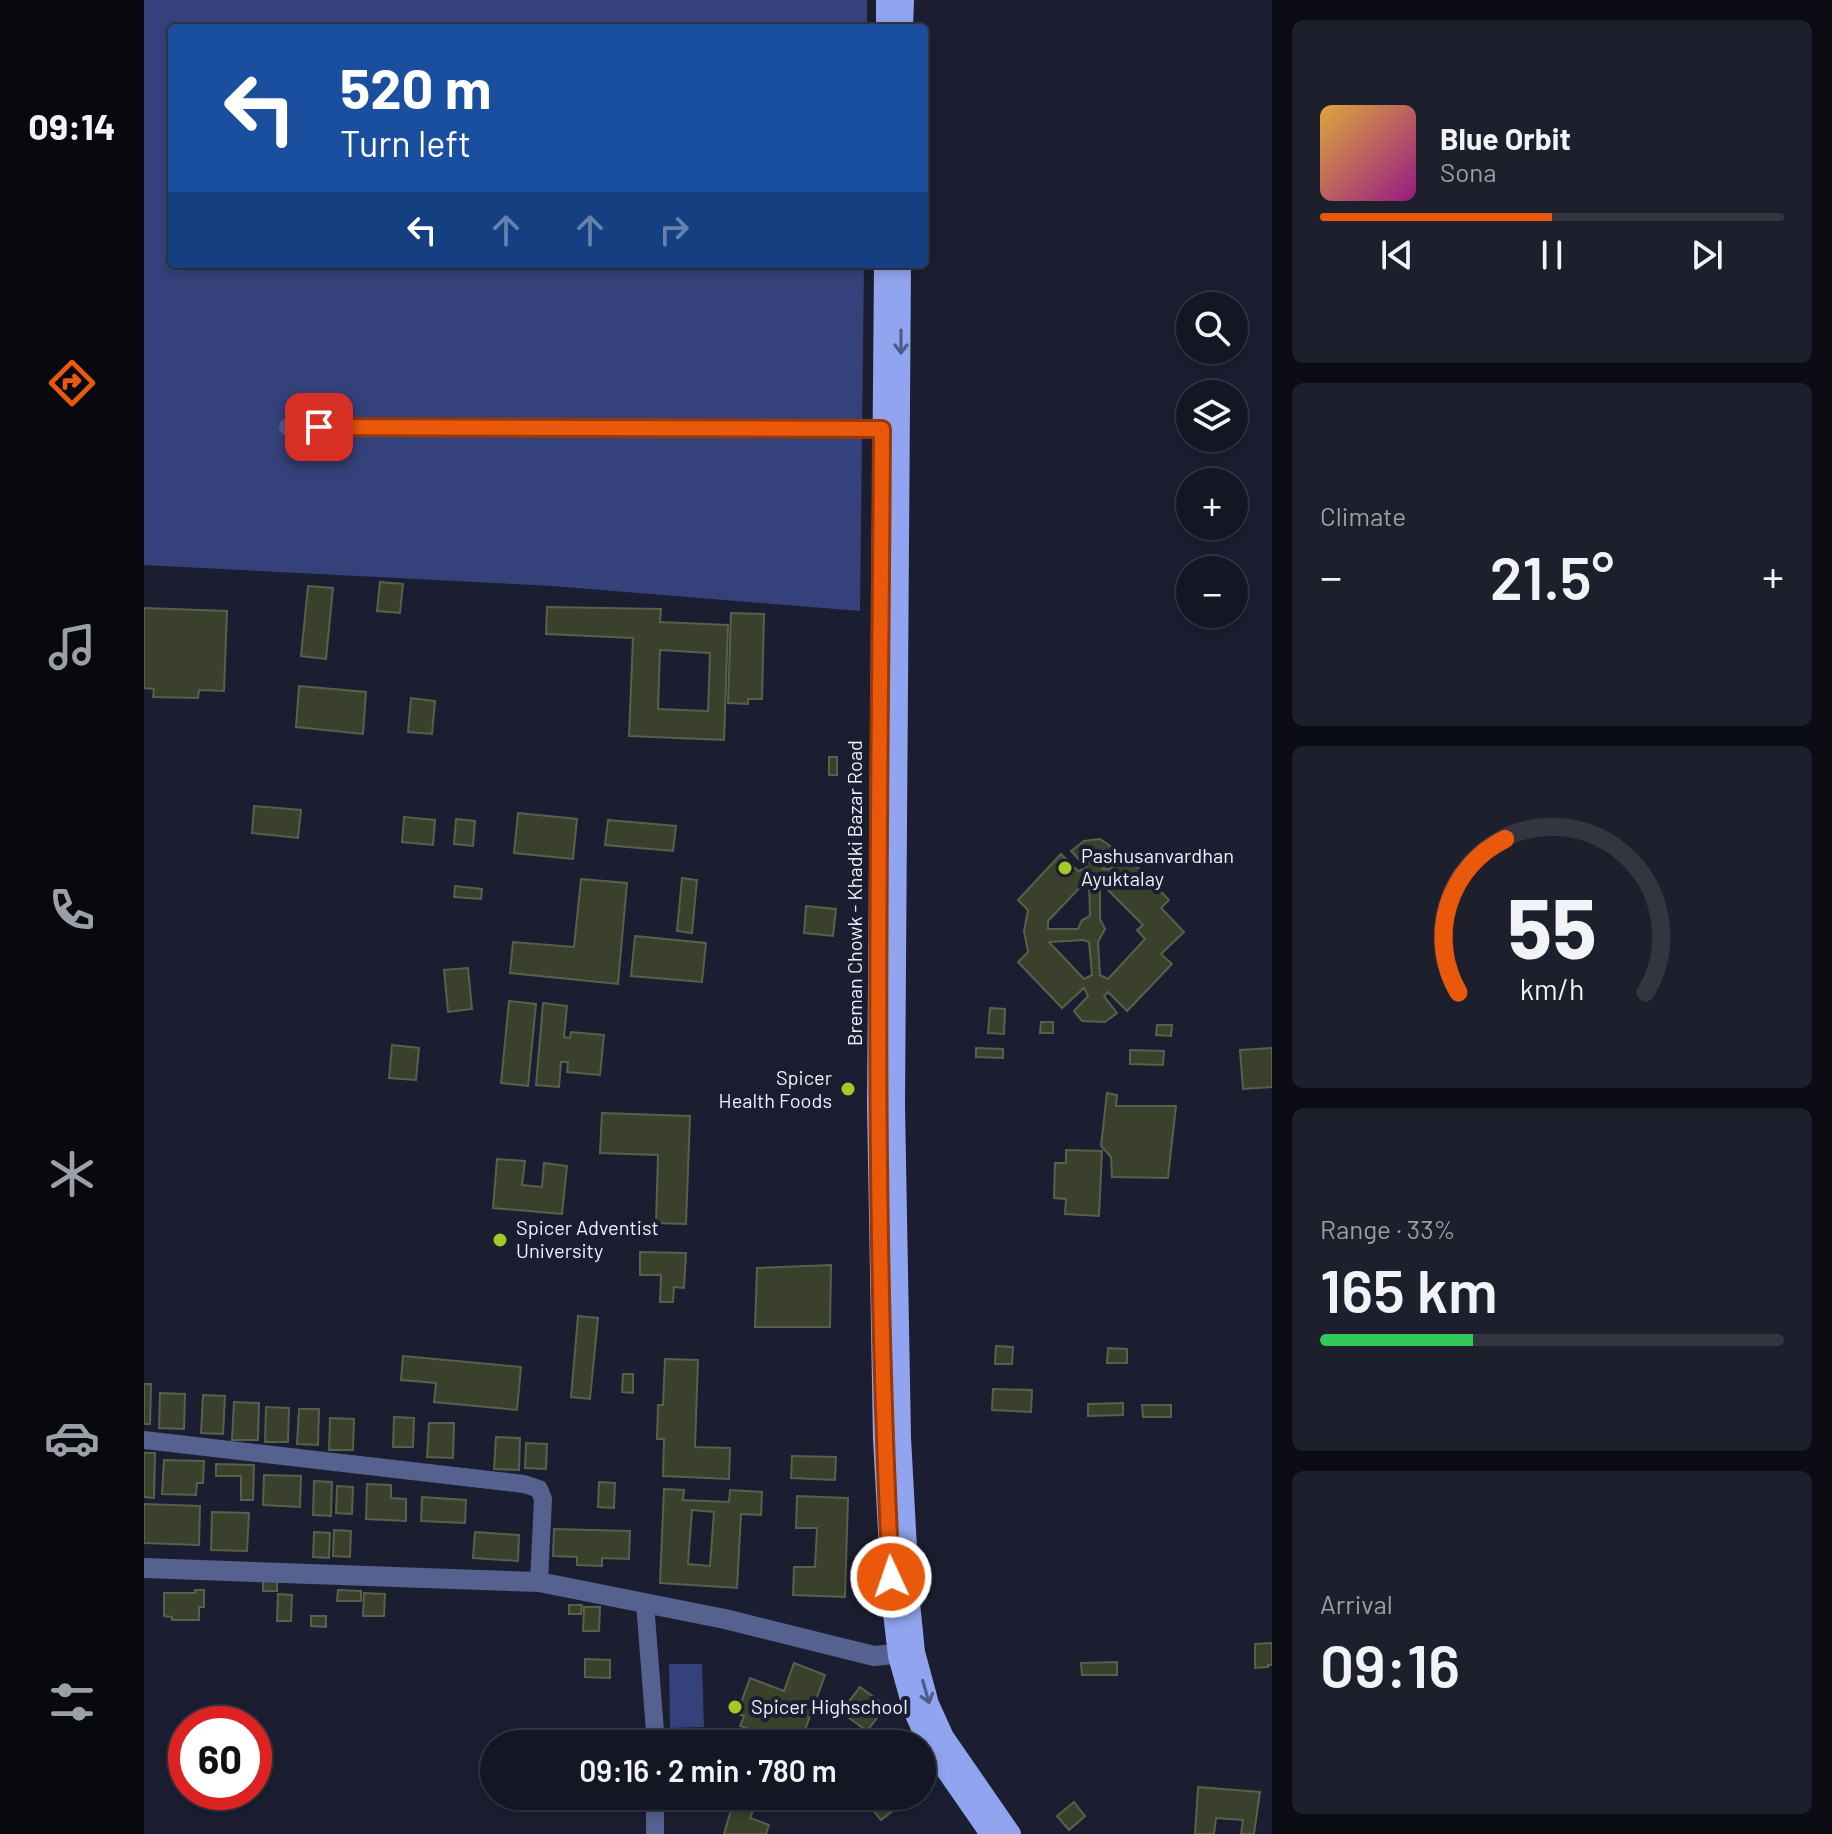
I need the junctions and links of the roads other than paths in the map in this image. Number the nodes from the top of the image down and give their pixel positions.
1 (886, 0) edge
2 (904, 0) edge
3 (886, 24) edge
4 (903, 24) edge
5 (884, 268) edge
6 (901, 268) edge
7 (288, 427) dead end
8 (882, 429) junction
9 (144, 1440) edge
10 (144, 1568) edge
11 (539, 1582) junction
12 (645, 1603) junction
13 (906, 1654) junction
14 (655, 1730) edge
15 (655, 1810) edge
16 (655, 1834) edge
17 (990, 1834) edge
18 (1011, 1834) edge

1 - 3 main road
2 - 4 main road
5 - 8 main road, Breman Chowk - Khadki Bazar Road
6 -> 13 main road, Breman Chowk - Khadki Bazar Road
7 - 8 street
8 - 13 main road, Breman Chowk - Khadki Bazar Road
9 - 11 street
10 - 11 street
11 - 12 street
12 - 13 street
12 - 14 street
13 - 17 main road, Breman Chowk - Khadki Bazar Road
13 -> 18 main road, Breman Chowk - Khadki Bazar Road
15 - 16 street

